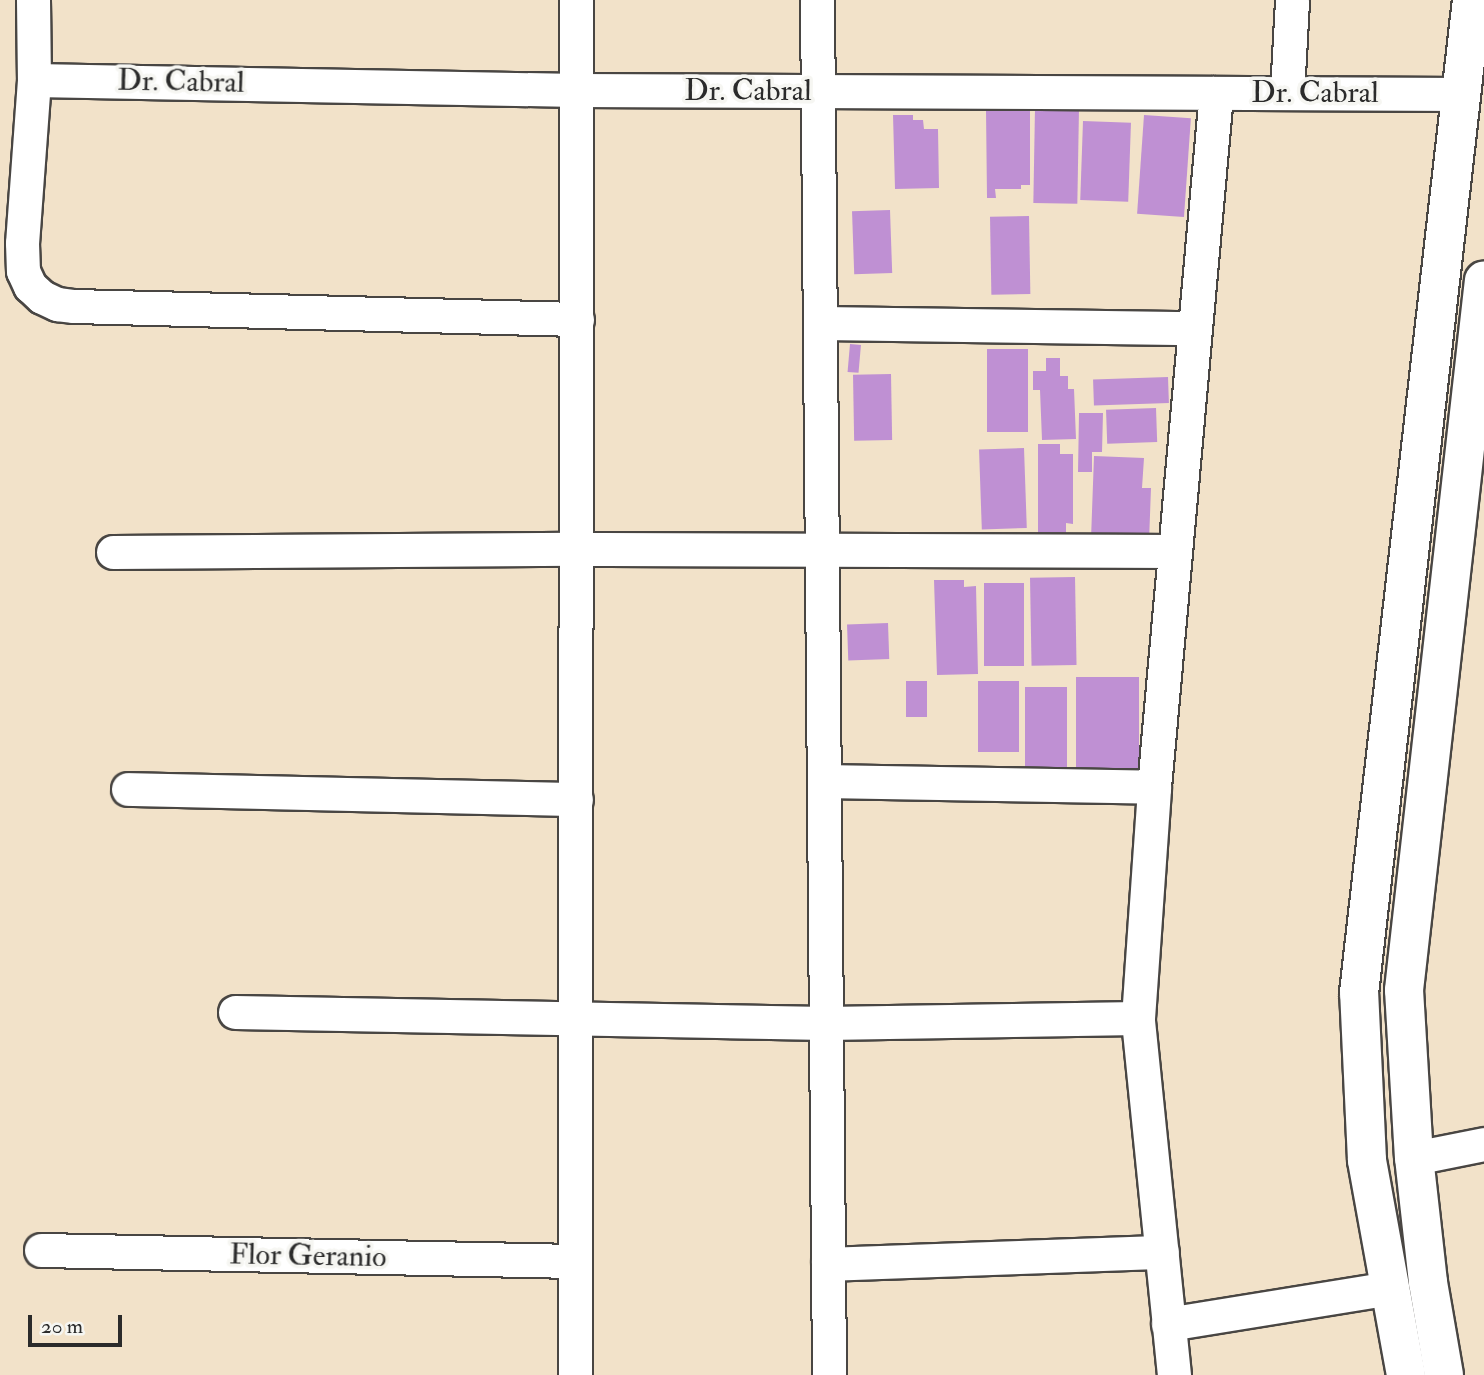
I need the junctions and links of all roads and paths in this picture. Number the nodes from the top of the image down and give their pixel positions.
1 (33, 0) edge
2 (576, 0) edge
3 (817, 0) edge
4 (1292, 0) edge
5 (1472, 0) edge
6 (34, 80) junction
7 (577, 90) junction
8 (820, 91) junction
9 (1216, 93) junction
10 (1287, 93) junction
11 (1462, 94) junction
12 (1484, 280) edge
13 (577, 319) junction
14 (821, 323) junction
15 (1195, 328) junction
16 (576, 549) junction
17 (823, 550) junction
18 (1175, 551) junction
19 (113, 552) dead end
20 (825, 781) junction
21 (1154, 787) junction
22 (128, 789) dead end
23 (576, 799) junction
24 (235, 1012) dead end
25 (577, 1018) junction
26 (1138, 1018) junction
27 (826, 1023) junction
28 (1484, 1144) edge
29 (1414, 1158) junction
30 (41, 1251) dead end
31 (1162, 1252) junction
32 (575, 1261) junction
33 (828, 1264) junction
34 (1390, 1288) junction
35 (1168, 1324) junction
36 (575, 1375) edge
37 (829, 1375) edge
38 (1174, 1375) edge
39 (1406, 1375) edge
40 (1444, 1375) edge

1 - 6 street
2 - 7 street
3 - 8 street
4 - 10 street
5 - 11 main road
6 - 7 street, Dr. Cabral
6 - 13 street
7 - 8 street, Dr. Cabral
7 - 13 street
8 - 9 street, Dr. Cabral
8 - 14 street
9 - 10 street, Dr. Cabral
9 - 15 street
10 - 11 street, Dr. Cabral
11 - 34 main road
12 - 29 main road
13 - 16 street
14 - 15 street
14 - 17 street
15 - 18 street
16 - 17 street
16 - 19 street
16 - 23 street
17 - 18 street
17 - 20 street
18 - 21 street
20 - 21 street
20 - 27 street
21 - 26 street
22 - 23 street
23 - 25 street
24 - 25 street
25 - 27 street
25 - 32 street
26 - 27 street
26 - 31 street
27 - 33 street
28 - 29 street
29 - 40 main road
30 - 32 street, Flor Geranio
31 - 33 street
31 - 35 street
32 - 36 street
33 - 37 street
34 - 35 street
34 - 39 main road
35 - 38 street

